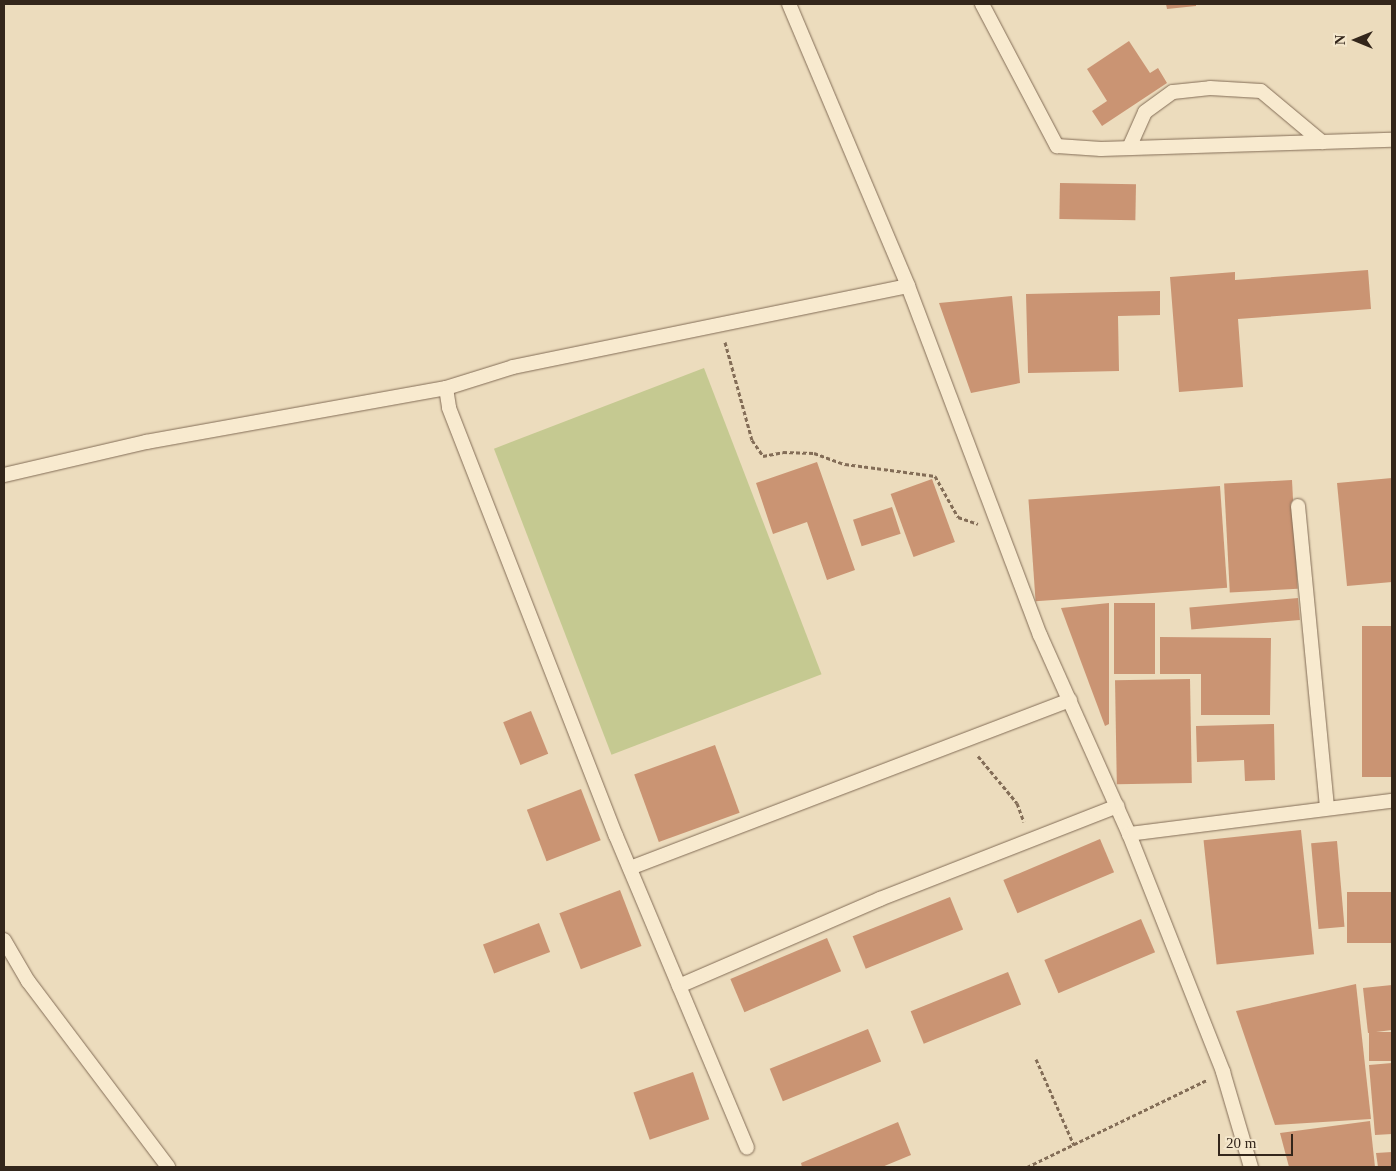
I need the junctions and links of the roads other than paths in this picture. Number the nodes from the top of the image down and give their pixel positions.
1 (790, 4) edge
2 (982, 4) edge
3 (1392, 140) edge
4 (1322, 142) junction
5 (1129, 148) junction
6 (908, 286) junction
7 (446, 388) junction
8 (4, 475) edge
9 (1298, 506) dead end
10 (1070, 700) junction
11 (1392, 801) edge
12 (1117, 806) junction
13 (1327, 806) junction
14 (1129, 834) junction
15 (630, 868) junction
16 (4, 940) edge
17 (679, 986) junction
18 (747, 1148) dead end
19 (168, 1167) edge
20 (1251, 1167) edge

1 - 6 lane
2 - 5 lane
3 - 4 lane
4 - 5 lane
4 - 5 lane
6 - 7 lane
6 - 10 lane
7 - 8 lane
7 - 15 lane
9 - 13 lane
10 - 12 lane
10 - 15 lane
11 - 13 lane
12 - 14 lane
12 - 17 lane
13 - 14 lane
14 - 20 lane
15 - 17 lane
16 - 19 lane
17 - 18 lane

